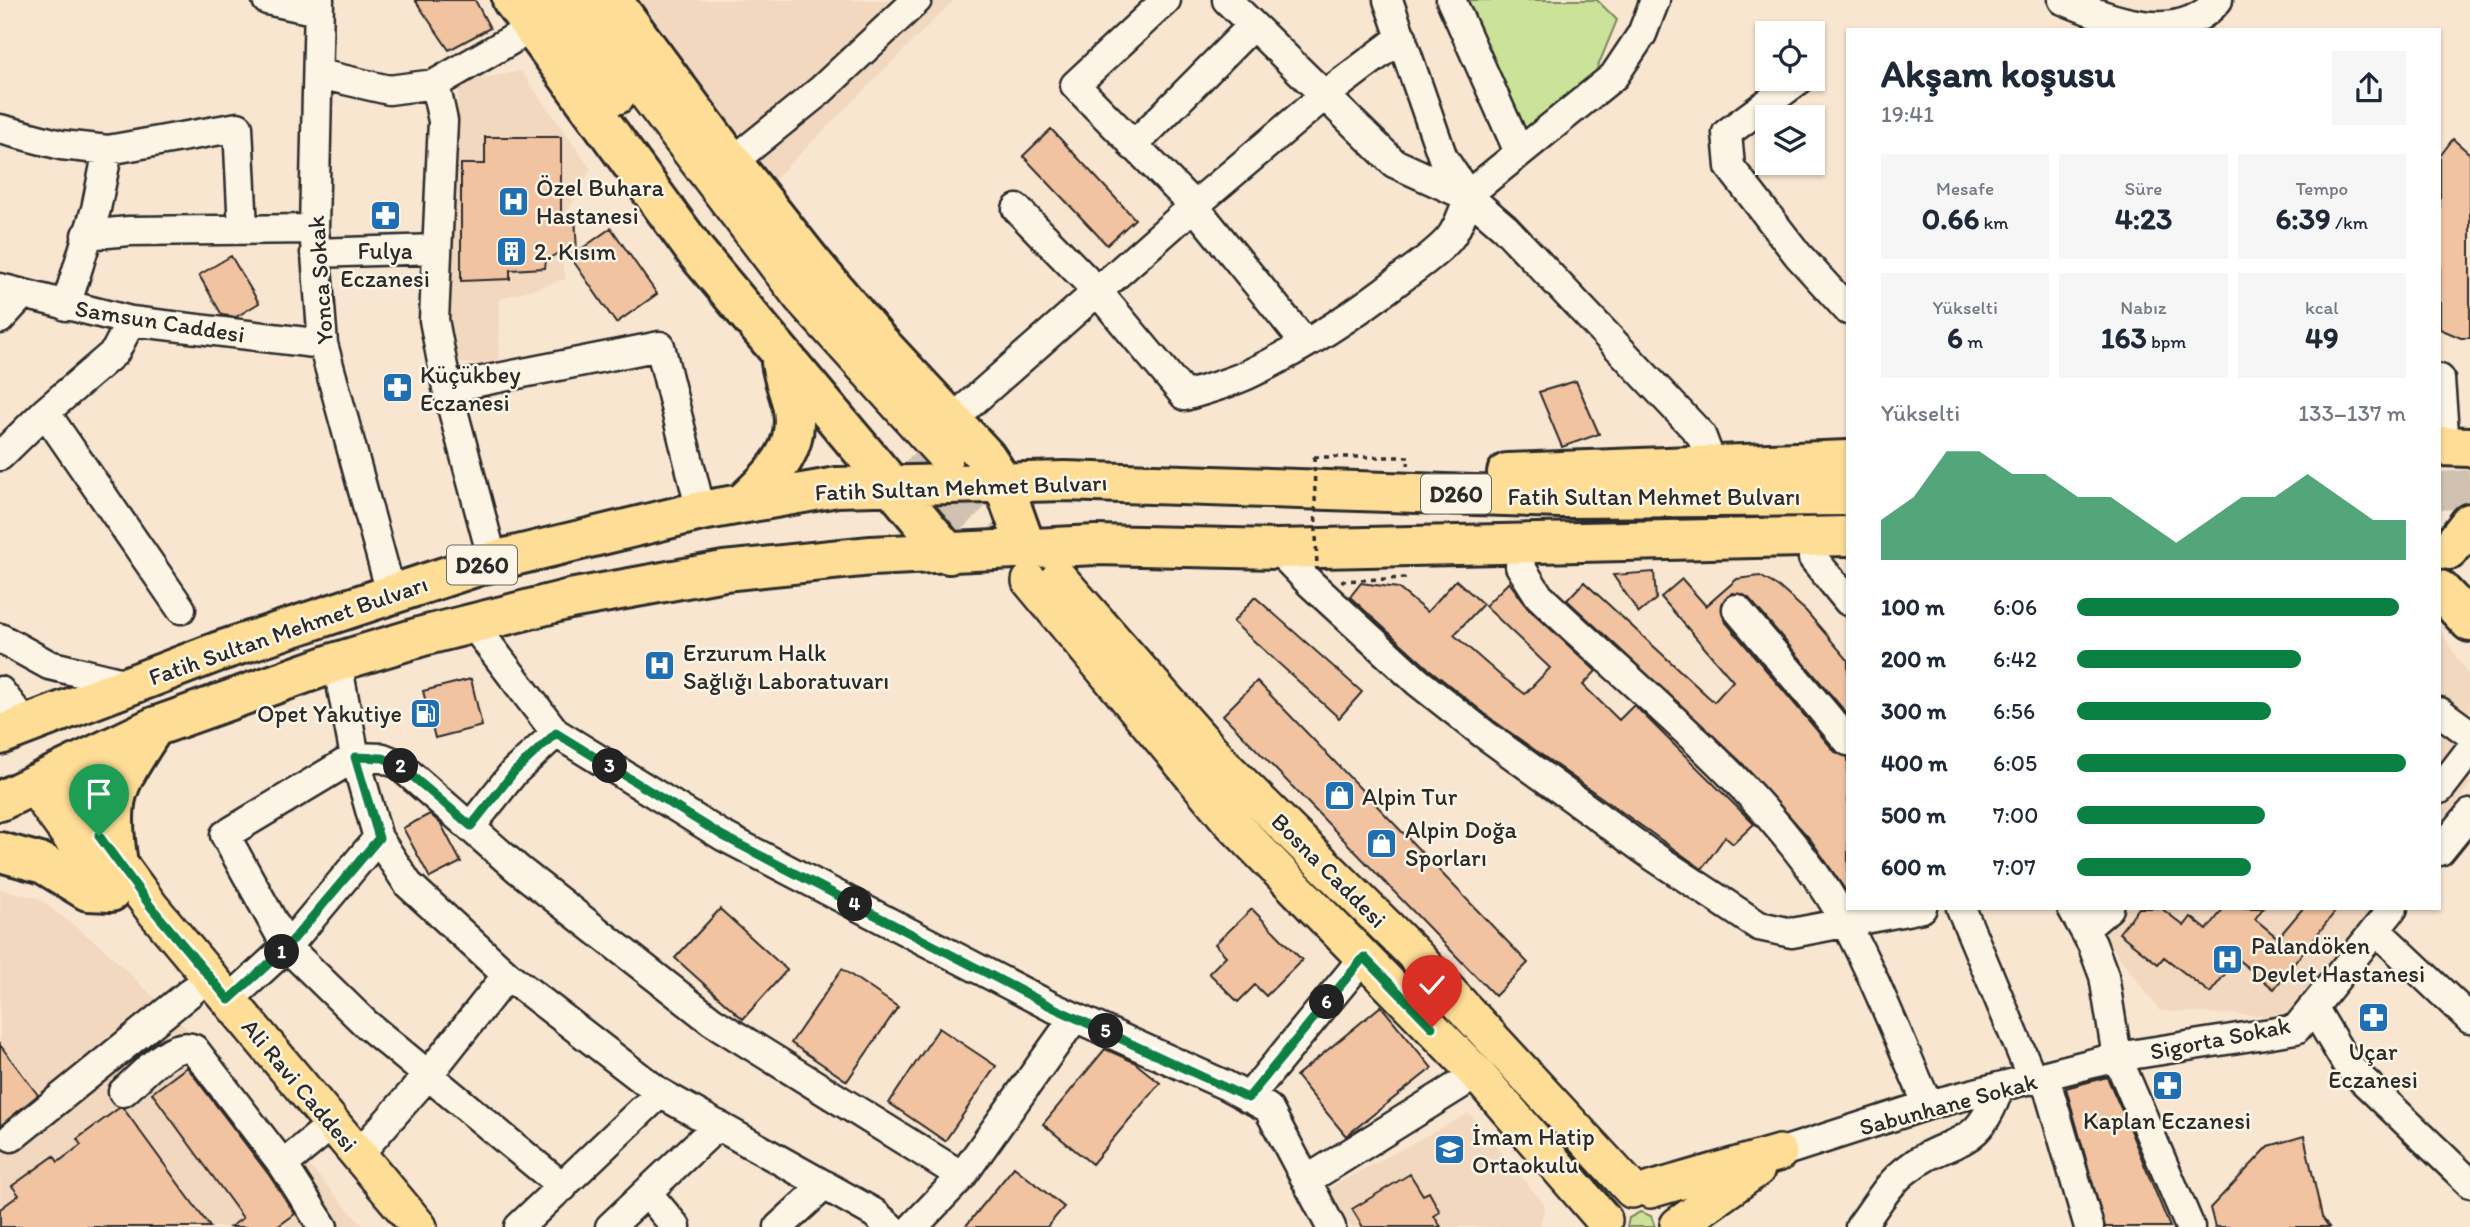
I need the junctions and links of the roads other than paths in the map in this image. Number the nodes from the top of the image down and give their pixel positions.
1 (267, 0) edge
2 (575, 0) edge
3 (612, 0) edge
4 (916, 0) edge
5 (1166, 0) edge
6 (1227, 0) edge
7 (1388, 0) edge
8 (1451, 0) edge
9 (1655, 0) edge
10 (2063, 0) edge
11 (2218, 0) edge
12 (318, 6) edge
13 (530, 10) edge
14 (1252, 26) junction
15 (1402, 37) junction
16 (319, 74) junction
17 (435, 84) junction
18 (1783, 91) edge
19 (1325, 95) junction
20 (0, 129) edge
21 (1133, 146) junction
22 (108, 150) junction
23 (1518, 152) junction
24 (732, 162) junction
25 (1469, 197) junction
26 (1194, 206) junction
27 (1017, 209) dead end
28 (243, 229) junction
29 (86, 235) junction
30 (315, 241) junction
31 (438, 249) junction
32 (11, 291) edge
33 (1097, 291) junction
34 (66, 306) junction
35 (1846, 308) edge
36 (0, 319) edge
37 (131, 321) junction
38 (1305, 343) junction
39 (323, 344) junction
40 (781, 356) junction
41 (2441, 382) edge
42 (447, 388) junction
43 (45, 412) junction
44 (937, 444) junction
45 (2460, 445) edge
46 (0, 456) edge
47 (1846, 460) edge
48 (1712, 464) junction
49 (1003, 483) junction
50 (890, 485) junction
51 (1346, 490) junction
52 (1846, 496) edge
53 (744, 502) junction
54 (701, 511) junction
55 (1846, 536) edge
56 (949, 554) junction
57 (1831, 558) edge
58 (493, 561) junction
59 (1298, 562) junction
60 (1520, 566) junction
61 (1039, 570) junction
62 (2441, 591) edge
63 (391, 593) junction
64 (1846, 596) edge
65 (181, 609) dead end
66 (1737, 609) dead end
67 (2470, 622) edge
68 (472, 623) junction
69 (0, 638) edge
70 (337, 662) junction
71 (132, 685) junction
72 (0, 691) edge
73 (2441, 713) edge
74 (154, 727) junction
75 (556, 733) junction
76 (9, 734) edge
77 (2470, 734) edge
78 (1846, 739) edge
79 (2470, 750) edge
80 (355, 757) junction
81 (32, 785) edge
82 (2441, 788) edge
83 (2470, 814) edge
84 (471, 826) junction
85 (379, 838) junction
86 (2441, 850) edge
87 (0, 852) edge
88 (115, 878) junction
89 (1910, 910) edge
90 (1962, 910) edge
91 (2103, 910) edge
92 (2078, 919) edge
93 (2385, 919) edge
94 (1845, 921) junction
95 (287, 947) junction
96 (1364, 957) junction
97 (507, 975) junction
98 (192, 991) junction
99 (229, 1000) junction
100 (2313, 1007) junction
101 (1074, 1017) junction
102 (2470, 1019) edge
103 (2117, 1057) junction
104 (1477, 1074) junction
105 (428, 1075) junction
106 (2039, 1078) junction
107 (1999, 1088) junction
108 (123, 1092) dead end
109 (660, 1093) junction
110 (1248, 1098) junction
111 (1928, 1105) junction
112 (718, 1125) junction
113 (318, 1136) junction
114 (12, 1138) dead end
115 (1779, 1153) junction
116 (358, 1155) junction
117 (283, 1165) junction
118 (962, 1175) junction
119 (1307, 1180) junction
120 (2470, 1183) edge
121 (825, 1185) junction
122 (562, 1187) junction
123 (1641, 1190) junction
124 (648, 1194) junction
125 (1604, 1223) edge
126 (1678, 1226) edge
127 (323, 1227) edge
128 (394, 1227) edge
129 (419, 1227) edge
130 (519, 1227) edge
131 (610, 1227) edge
132 (676, 1227) edge
133 (779, 1227) edge
134 (890, 1227) edge
135 (914, 1227) edge
136 (1331, 1227) edge
137 (1860, 1227) edge
138 (2089, 1227) edge
139 (2190, 1227) edge

1 - 12 street
2 - 44 main road
3 - 24 highway
4 - 24 street
5 - 21 street
6 - 14 street
7 - 15 street
8 - 23 street
9 - 23 street
10 - 11 street
12 - 16 street, Yonca Sokak
13 - 17 street
13 - 40 highway
13 - 44 main road
14 - 19 street
14 - 21 street
15 - 19 street
15 - 25 street
16 - 17 street
16 - 30 street, Yonca Sokak
17 - 31 street
18 - 35 street
19 - 25 street
19 - 26 street
20 - 22 street
21 - 26 street
22 - 28 street
22 - 29 street
23 - 25 street
24 - 44 highway
25 - 38 street
25 - 48 street
26 - 33 street
26 - 38 street
27 - 33 street
28 - 29 street
28 - 30 street
29 - 34 street
30 - 31 street
30 - 39 street, Yonca Sokak
31 - 42 street
32 - 34 street, Samsun Caddesi
32 - 36 street
33 - 38 street
33 - 44 street
34 - 37 street, Samsun Caddesi
37 - 39 street, Samsun Caddesi
37 - 43 street
39 - 63 street, Yonca Sokak
40 - 50 highway
40 - 53 highway
41 - 45 street
42 - 54 street
42 - 58 street
43 - 46 street
43 - 65 street
44 - 49 highway
47 - 48 highway
48 - 51 highway
49 - 50 highway, Fatih Sultan Mehmet Bulvarı / D260
49 - 51 highway, Fatih Sultan Mehmet Bulvarı / D260
49 - 61 highway
50 - 53 highway, Fatih Sultan Mehmet Bulvarı / D260
50 - 56 highway
51 - 52 highway, Fatih Sultan Mehmet Bulvarı / D260
53 - 54 highway, Fatih Sultan Mehmet Bulvarı / D260
54 - 58 highway, Fatih Sultan Mehmet Bulvarı / D260
55 - 59 highway, Fatih Sultan Mehmet Bulvarı / D260
56 - 61 highway, Fatih Sultan Mehmet Bulvarı / D260
56 - 68 highway, Fatih Sultan Mehmet Bulvarı / D260
57 - 60 highway
57 - 64 street
58 - 63 highway, Fatih Sultan Mehmet Bulvarı / D260
59 - 60 highway
59 - 61 highway, Fatih Sultan Mehmet Bulvarı / D260
59 - 94 street
60 - 94 street
61 - 96 main road
61 - 123 main road, Bosna Caddesi
62 - 67 highway
63 - 71 highway, Fatih Sultan Mehmet Bulvarı / D260
66 - 78 street
68 - 70 highway, Fatih Sultan Mehmet Bulvarı / D260
68 - 75 street
69 - 71 street
70 - 74 highway, Fatih Sultan Mehmet Bulvarı / D260
70 - 80 street
71 - 76 highway, Fatih Sultan Mehmet Bulvarı / D260
72 - 76 street
73 - 77 street
74 - 81 highway, Fatih Sultan Mehmet Bulvarı / D260
74 - 88 highway
75 - 84 street
75 - 101 street
76 - 81 highway
79 - 82 street
80 - 84 street
80 - 85 street
80 - 95 street
81 - 88 main road, Ali Ravi Caddesi
83 - 86 street
84 - 118 street
85 - 95 street
85 - 97 street
87 - 88 highway
88 - 98 main road, Ali Ravi Caddesi
88 - 99 main road, Ali Ravi Caddesi
89 - 94 street
90 - 106 street
91 - 92 street
92 - 103 street
93 - 100 street, Sigorta Sokak
93 - 102 street
94 - 111 street
95 - 99 street
95 - 105 street
96 - 104 main road
96 - 110 street
97 - 105 street
97 - 109 street
98 - 113 main road, Ali Ravi Caddesi
98 - 114 street
99 - 116 main road, Ali Ravi Caddesi
100 - 103 street, Sigorta Sokak
100 - 120 street
101 - 110 street
101 - 118 street
103 - 106 street, Sabunhane Sokak
103 - 139 street
104 - 119 street
104 - 125 main road
105 - 116 street
105 - 122 street
106 - 107 street, Sabunhane Sokak
106 - 138 street
107 - 111 street, Sabunhane Sokak
107 - 137 street
108 - 117 street
109 - 112 street
109 - 122 street
110 - 119 street
111 - 115 street, Sabunhane Sokak
112 - 121 street
112 - 124 street
113 - 117 street
113 - 128 main road, Ali Ravi Caddesi
115 - 123 main road
115 - 126 main road
116 - 129 main road, Ali Ravi Caddesi
117 - 127 street
118 - 135 street
119 - 136 street
121 - 133 street
121 - 134 street
122 - 130 street
123 - 125 main road
123 - 126 main road, Bosna Caddesi
124 - 131 street
124 - 132 street

